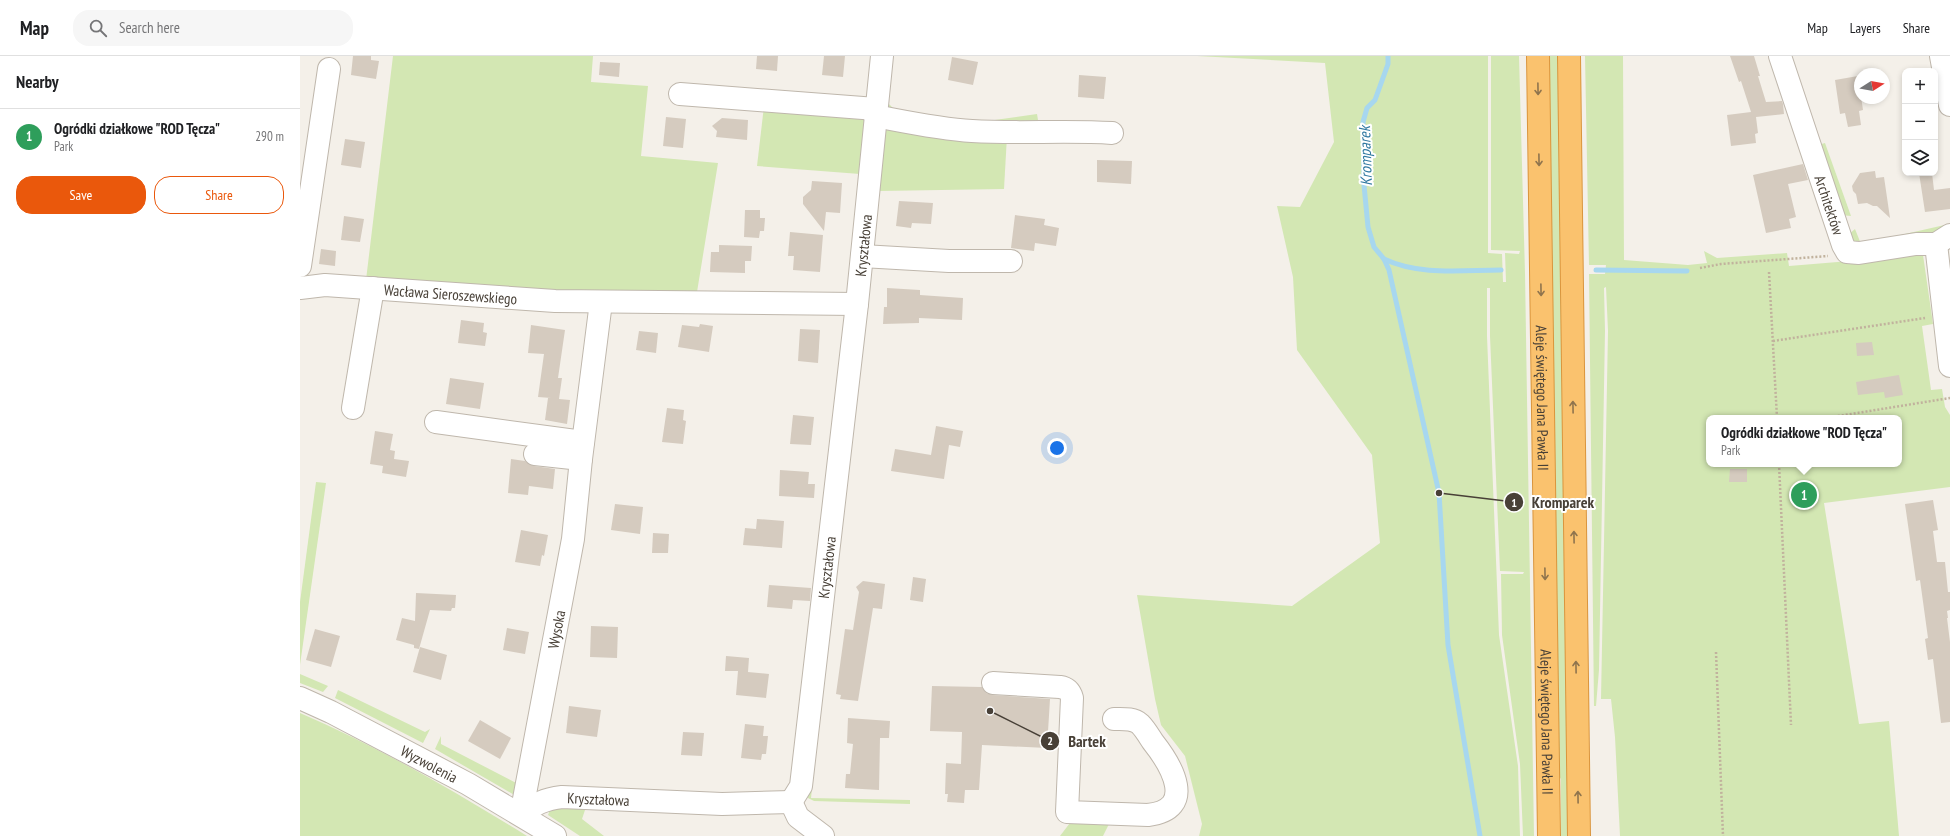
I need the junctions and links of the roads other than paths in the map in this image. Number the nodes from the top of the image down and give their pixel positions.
1 (882, 56) edge
2 (1538, 56) edge
3 (1569, 56) edge
4 (1780, 56) edge
5 (1941, 56) edge
6 (329, 69) dead end
7 (680, 94) dead end
8 (1950, 105) edge
9 (876, 112) junction
10 (1112, 133) dead end
11 (1943, 239) edge
12 (862, 256) junction
13 (1011, 261) dead end
14 (300, 266) edge
15 (300, 288) edge
16 (373, 288) junction
17 (601, 302) junction
18 (857, 304) junction
19 (1950, 366) edge
20 (353, 408) dead end
21 (436, 422) dead end
22 (582, 450) junction
23 (535, 454) dead end
24 (993, 683) dead end
25 (300, 698) edge
26 (1083, 717) dead end
27 (1114, 719) dead end
28 (1083, 798) dead end
29 (790, 802) junction
30 (521, 815) junction
31 (555, 836) edge
32 (823, 836) edge
33 (1549, 836) edge
34 (1579, 836) edge

1 - 9 street, Kryształowa
2 -> 33 highway, Aleje świętego Jana Pawła II
34 -> 3 highway, Aleje świętego Jana Pawła II
4 - 11 street, Architektów
5 - 8 street
6 - 14 street
7 - 9 street
9 - 10 street
9 - 12 street, Kryształowa
11 - 19 street
12 - 13 street
12 - 18 street, Kryształowa
15 - 16 street, Wacława Sieroszewskiego
16 - 17 street, Wacława Sieroszewskiego
16 - 20 street
17 - 18 street, Wacława Sieroszewskiego
17 - 22 street, Wysoka
18 - 29 street, Kryształowa
21 - 22 street
22 - 23 street
22 - 30 street, Wysoka
24 - 27 street
25 - 30 street, Wyzwolenia
26 - 28 street
29 - 30 street, Kryształowa
29 - 32 street
30 - 31 street, Wyzwolenia

